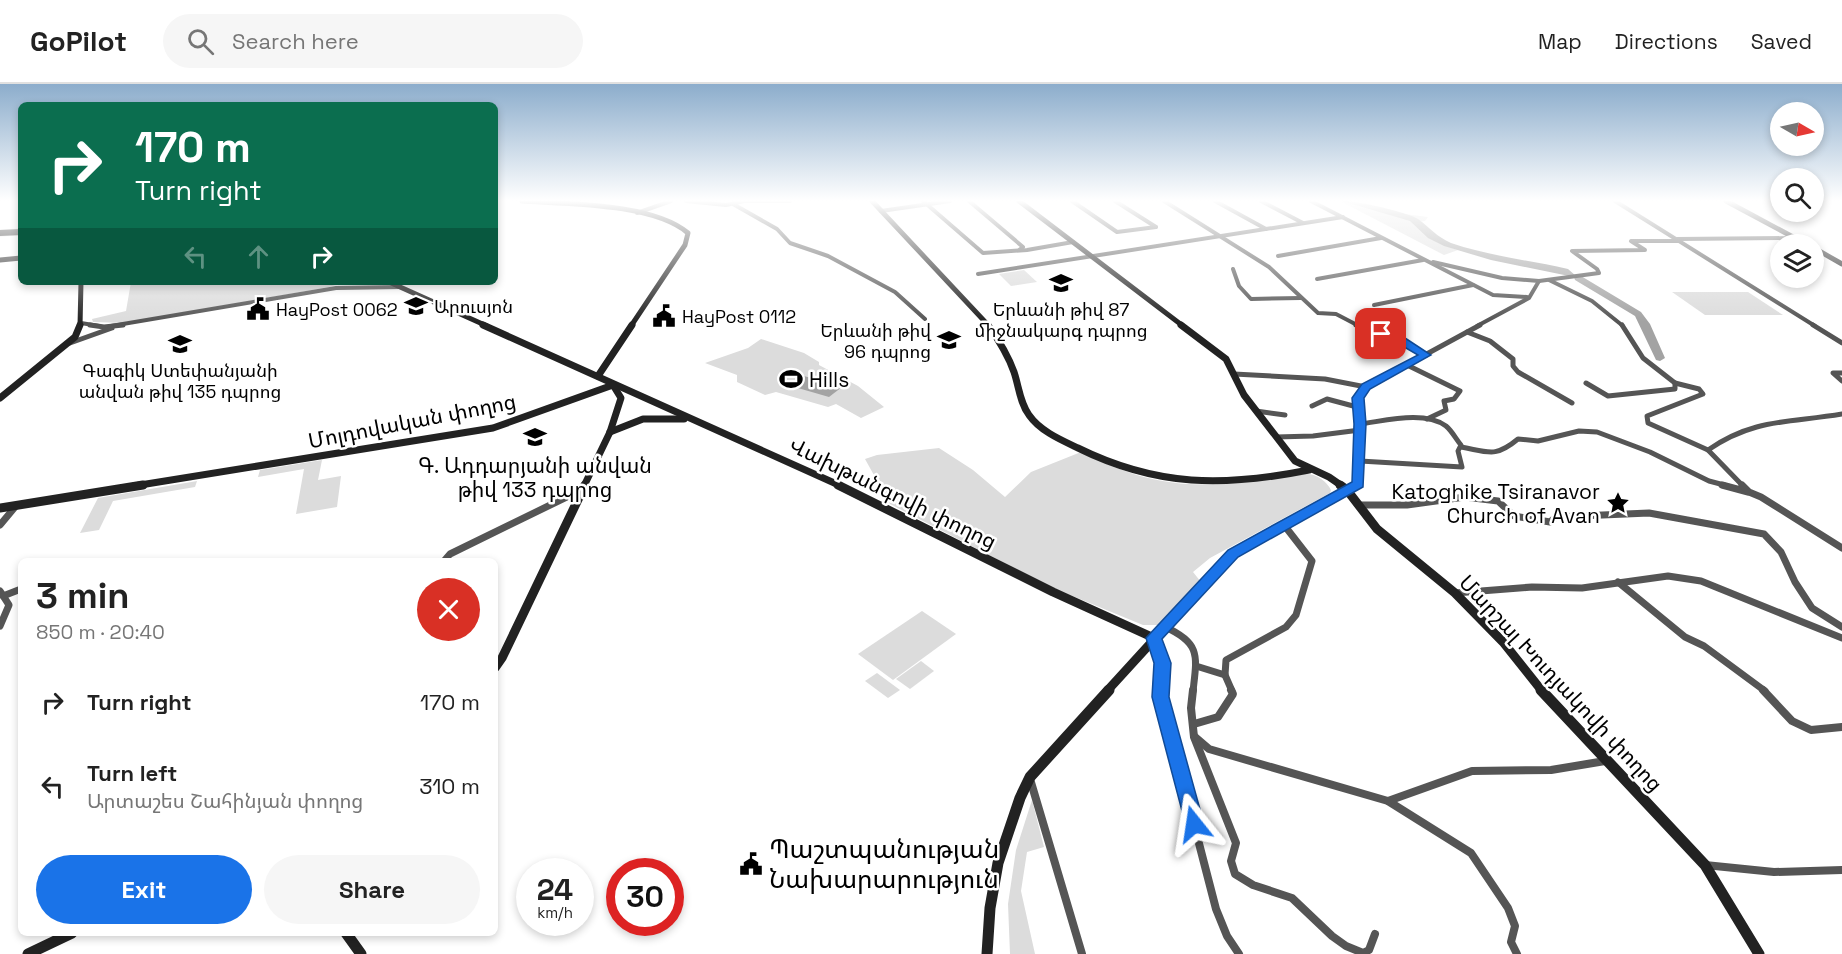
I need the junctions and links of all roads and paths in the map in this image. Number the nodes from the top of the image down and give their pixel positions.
1 (687, 242) edge
2 (789, 242) edge
3 (911, 242) edge
4 (969, 242) edge
5 (1017, 242) edge
6 (1073, 242) joint
7 (1190, 242) edge
8 (1228, 242) edge
9 (1360, 242) edge
10 (1388, 242) edge
11 (1632, 242) edge
12 (1681, 242) edge
13 (1019, 250) junction
14 (1824, 254) edge
15 (1092, 256) junction
16 (1278, 256) dead end
17 (18, 258) edge
18 (0, 260) edge
19 (1422, 260) junction
20 (1842, 264) edge
21 (1233, 269) dead end
22 (978, 274) dead end
23 (1317, 279) dead end
24 (1539, 280) junction
25 (1548, 280) junction
26 (81, 285) edge
27 (343, 285) edge
28 (396, 285) edge
29 (1473, 285) junction
30 (400, 287) junction
31 (336, 288) junction
32 (1301, 298) junction
33 (1529, 298) junction
34 (1374, 305) dead end
35 (925, 320) dead end
36 (81, 323) junction
37 (122, 325) junction
38 (1467, 332) junction
39 (70, 343) junction
40 (1842, 343) edge
41 (1426, 355) junction
42 (1407, 365) junction
43 (1842, 373) edge
44 (1234, 374) junction
45 (598, 376) junction
46 (1842, 381) edge
47 (1586, 383) dead end
48 (1675, 383) junction
49 (613, 385) junction
50 (1366, 387) junction
51 (0, 398) edge
52 (1572, 403) dead end
53 (1312, 406) dead end
54 (1358, 407) junction
55 (1260, 411) junction
56 (1842, 414) edge
57 (1285, 415) dead end
58 (691, 419) junction
59 (1427, 420) junction
60 (1360, 427) junction
61 (610, 432) junction
62 (1276, 437) junction
63 (1461, 447) junction
64 (1708, 450) junction
65 (1360, 460) junction
66 (1309, 470) junction
67 (581, 490) junction
68 (1347, 490) junction
69 (1749, 492) junction
70 (1358, 505) junction
71 (15, 507) junction
72 (0, 508) edge
73 (0, 525) edge
74 (1284, 525) junction
75 (1842, 548) edge
76 (447, 558) edge
77 (1618, 582) junction
78 (18, 590) edge
79 (1455, 592) junction
80 (2, 593) edge
81 (0, 626) edge
82 (1164, 627) junction
83 (1842, 627) edge
84 (1154, 638) junction
85 (1842, 638) edge
86 (498, 656) edge
87 (1196, 666) junction
88 (1225, 675) junction
89 (1194, 724) junction
90 (1842, 727) edge
91 (1194, 737) junction
92 (1605, 761) junction
93 (1030, 777) junction
94 (1388, 801) junction
95 (1705, 864) junction
96 (1842, 870) edge
97 (1375, 934) dead end
98 (68, 936) edge
99 (348, 936) edge
100 (50, 949) edge
101 (28, 954) edge
102 (361, 954) edge
103 (987, 954) edge
104 (1082, 954) edge
105 (1239, 954) edge
106 (1517, 954) edge
107 (1759, 954) edge

1 - 45 street
2 - 35 street
3 - 66 street
4 - 13 street
5 - 13 street
6 - 13 street
6 - 15 street, Մարշալ Խուդյակովի փողոց
7 - 15 street
8 - 32 street
9 - 16 street
10 - 19 street
11 - 25 street
12 - 40 street
14 - 20 street
15 - 22 street
15 - 44 street, Մարշալ Խուդյակովի փողոց
17 - 18 street
19 - 23 street
19 - 24 street
19 - 29 street
21 - 32 street
24 - 25 street
24 - 33 street
25 - 48 street
26 - 36 street
27 - 31 street
28 - 30 street
29 - 33 street
29 - 34 street
30 - 31 street
30 - 45 street
31 - 37 street
32 - 41 street
33 - 38 street
36 - 37 street
36 - 39 street
37 - 39 street
38 - 41 street
38 - 52 street
39 - 51 street
41 - 42 street
42 - 50 street
42 - 59 street
43 - 46 street
44 - 50 street
44 - 55 street, Մարշալ Խուդյակովի փողոց
45 - 49 street
47 - 48 street
48 - 64 street
49 - 58 street, Վախթանգովի փողոց
49 - 61 street
49 - 71 street, Մոլդովական փողոց
50 - 54 street
53 - 54 street
54 - 60 street
55 - 57 street
55 - 62 street, Մարշալ Խուդյակովի փողոց
56 - 64 street
58 - 61 street
58 - 84 street, Վախթանգովի փողոց
59 - 60 street
59 - 63 street
60 - 62 street
60 - 65 street
61 - 67 street
62 - 66 street, Մարշալ Խուդյակովի փողոց
63 - 65 street
63 - 69 street
64 - 69 street
65 - 68 street
66 - 68 street, Մարշալ Խուդյակովի փողոց
67 - 76 street
67 - 86 street
68 - 70 street, Մարշալ Խուդյակովի փողոց
68 - 74 street
69 - 75 street
70 - 79 street, Մարշալ Խուդյակովի փողոց
70 - 83 street
71 - 72 street, Մոլդովական փողոց
71 - 73 street
74 - 82 street
74 - 88 street
77 - 79 street
77 - 85 street
77 - 90 street
78 - 80 street
79 - 92 street, Մարշալ Խուդյակովի փողոց
80 - 81 street
82 - 84 street
82 - 87 street
84 - 93 street
84 - 105 street
87 - 88 street
87 - 89 street
88 - 89 street
89 - 91 street
91 - 94 street
91 - 97 street
92 - 94 street
92 - 95 street, Մարշալ Խուդյակովի փողոց
93 - 103 street
93 - 104 street
94 - 106 street
95 - 96 street
95 - 107 street, Մարշալ Խուդյակովի փողոց
98 - 100 street
99 - 102 street
100 - 101 street

